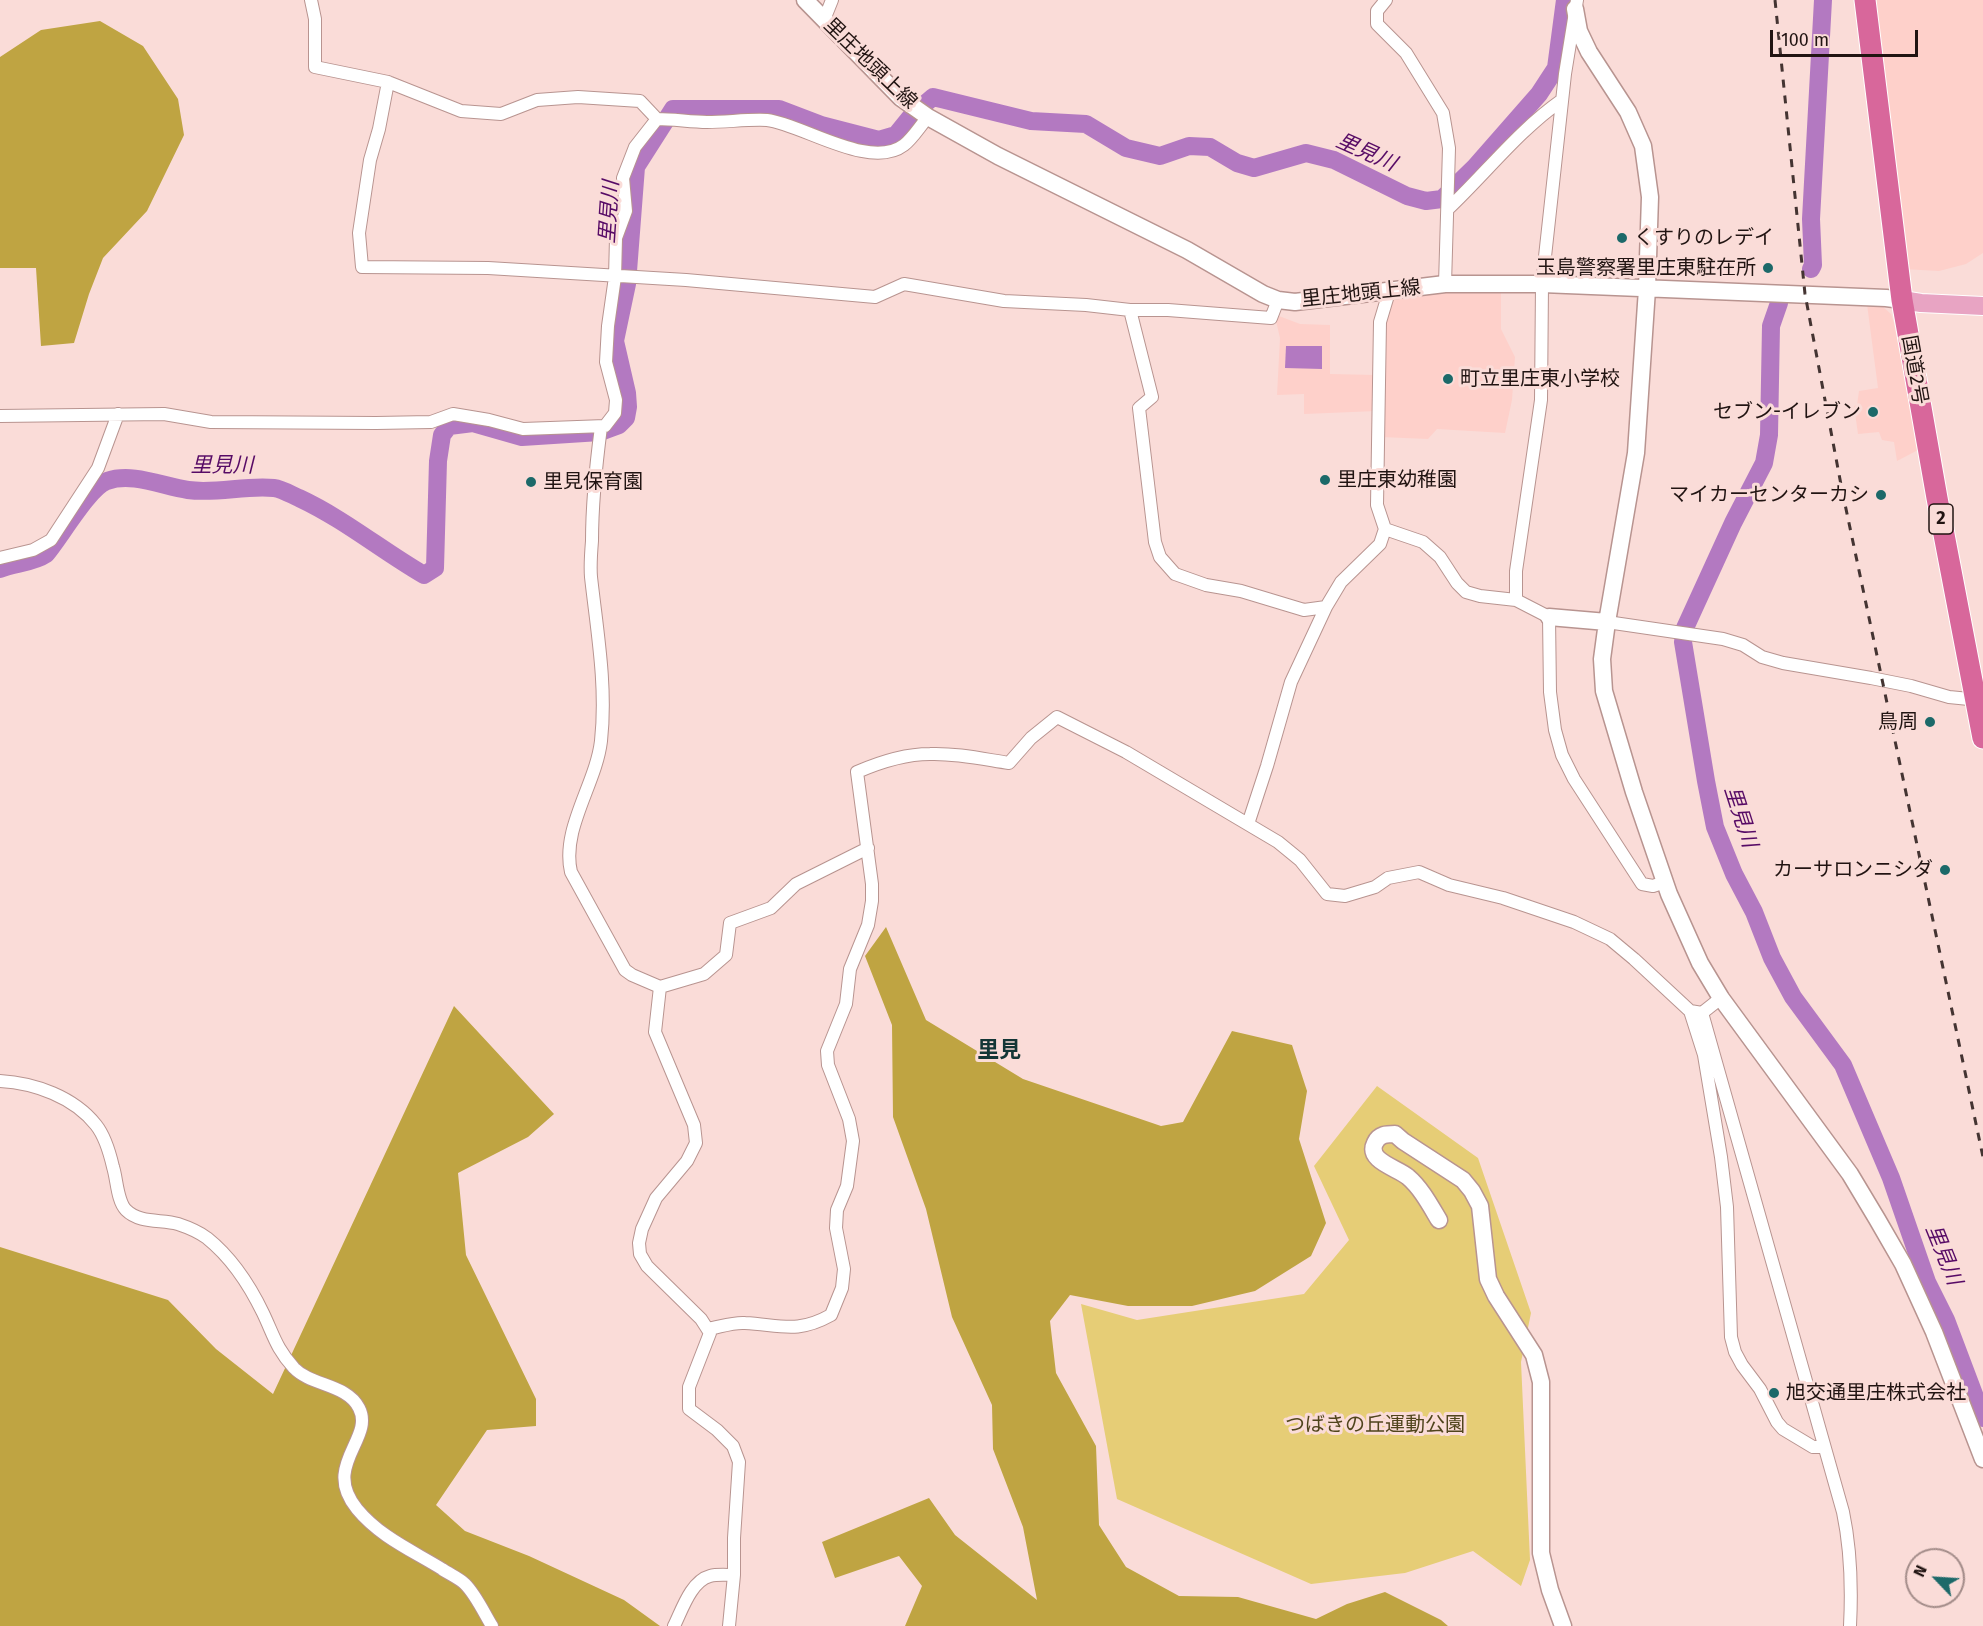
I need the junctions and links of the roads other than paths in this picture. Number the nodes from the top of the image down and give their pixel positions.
1 (311, 0) edge
2 (805, 0) edge
3 (832, 0) edge
4 (1386, 0) edge
5 (1865, 0) edge
6 (1576, 4) edge
7 (824, 20) junction
8 (388, 82) junction
9 (1562, 100) junction
10 (921, 113) junction
11 (657, 119) junction
12 (1448, 207) junction
13 (615, 277) junction
14 (1445, 284) junction
15 (1542, 284) junction
16 (1647, 290) junction
17 (1389, 292) junction
18 (1278, 300) junction
19 (1902, 300) junction
20 (1983, 306) edge
21 (1130, 310) junction
22 (118, 414) junction
23 (0, 416) edge
24 (601, 427) junction
25 (1385, 529) junction
26 (0, 558) edge
27 (1516, 600) junction
28 (1326, 607) junction
29 (1549, 617) junction
30 (1607, 622) junction
31 (1980, 701) edge
32 (1983, 738) edge
33 (1248, 824) junction
34 (868, 848) junction
35 (1665, 882) junction
36 (660, 987) junction
37 (1721, 998) junction
38 (1696, 1012) junction
39 (0, 1081) edge
40 (1439, 1220) dead end
41 (708, 1329) junction
42 (1824, 1447) junction
43 (1983, 1460) edge
44 (734, 1575) junction
45 (492, 1626) edge
46 (674, 1626) edge
47 (729, 1626) edge
48 (1563, 1626) edge
49 (1850, 1626) edge

1 - 8 street
2 - 7 street, 里庄地頭上線
3 - 7 street
4 - 12 street
5 - 19 highway, 国道2号 / 2
6 - 9 street
6 - 16 street
7 - 10 street, 里庄地頭上線
8 - 11 street
8 - 13 street
9 - 12 street
9 - 15 street
10 - 11 street
10 - 18 street, 里庄地頭上線
11 - 13 street
12 - 14 street
13 - 21 street
13 - 24 street
14 - 15 street, 里庄地頭上線
14 - 17 street, 里庄地頭上線
15 - 16 street, 里庄地頭上線
15 - 27 street
16 - 19 street, 里庄地頭上線
16 - 30 street
17 - 18 street, 里庄地頭上線
17 - 25 street
18 - 21 street
19 - 20 main road
19 - 31 highway, 国道2号 / 2
21 - 28 street
22 - 23 street
22 - 24 street
22 - 26 street
24 - 36 street
25 - 27 street
25 - 28 street
27 - 29 street
28 - 33 street
29 - 30 street
29 - 35 street
30 - 31 street
30 - 35 street
31 - 32 highway, 国道2号 / 2
33 - 34 street
33 - 38 street
34 - 36 street
34 - 41 street
35 - 37 street
36 - 41 street
37 - 38 street
37 - 43 street
38 - 42 street
38 - 42 street
39 - 45 street
40 - 48 street
41 - 44 street
42 - 49 street
44 - 46 street
44 - 47 street

